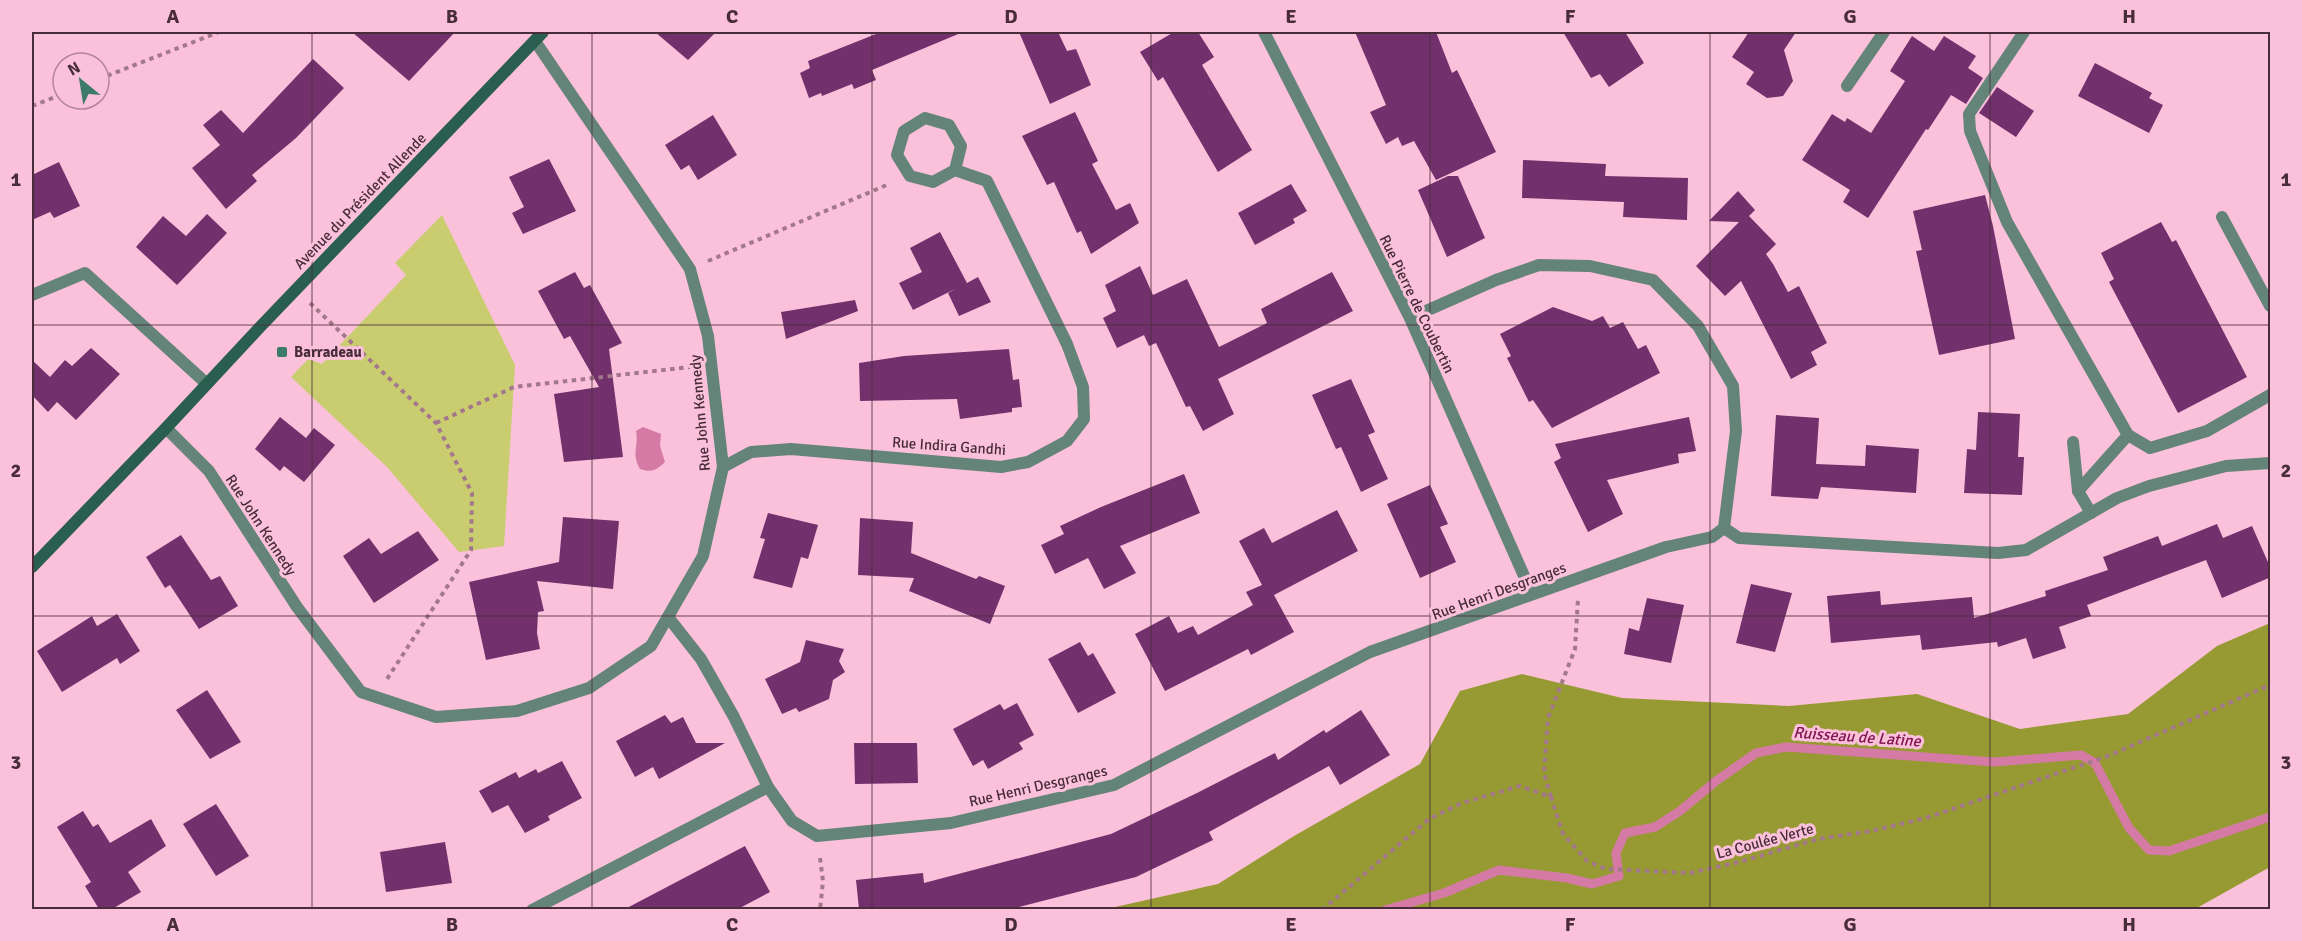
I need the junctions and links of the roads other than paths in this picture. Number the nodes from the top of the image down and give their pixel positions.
1 (1264, 32) edge
2 (1884, 32) edge
3 (2024, 32) edge
4 (539, 36) edge
5 (1846, 86) dead end
6 (955, 170) junction
7 (2222, 217) dead end
8 (32, 295) edge
9 (2270, 302) edge
10 (1410, 318) junction
11 (207, 384) junction
12 (2271, 395) edge
13 (166, 428) junction
14 (2128, 435) junction
15 (2073, 442) dead end
16 (2271, 463) edge
17 (723, 467) junction
18 (2078, 491) junction
19 (2091, 513) junction
20 (1724, 528) junction
21 (32, 567) edge
22 (1532, 594) junction
23 (668, 617) junction
24 (768, 787) junction
25 (532, 909) edge

1 - 10 street, Rue Pierre de Coubertin
2 - 5 street
3 - 14 street
4 - 11 street, Avenue du Président Allende
4 - 17 street, Rue John Kennedy
6 - 6 street
6 - 17 street, Rue Indira Gandhi
7 - 9 street
8 - 11 street
10 - 20 street
10 - 22 street, Rue Pierre de Coubertin
11 - 13 street, Avenue du Président Allende
12 - 14 street
13 - 21 street, Avenue du Président Allende
13 - 23 street, Rue John Kennedy
14 - 18 street
15 - 18 street
16 - 19 street
17 - 23 street, Rue John Kennedy
18 - 19 street
19 - 20 street
20 - 22 street, Rue Henri Desgranges
22 - 24 street, Rue Henri Desgranges
23 - 24 street
24 - 25 street

